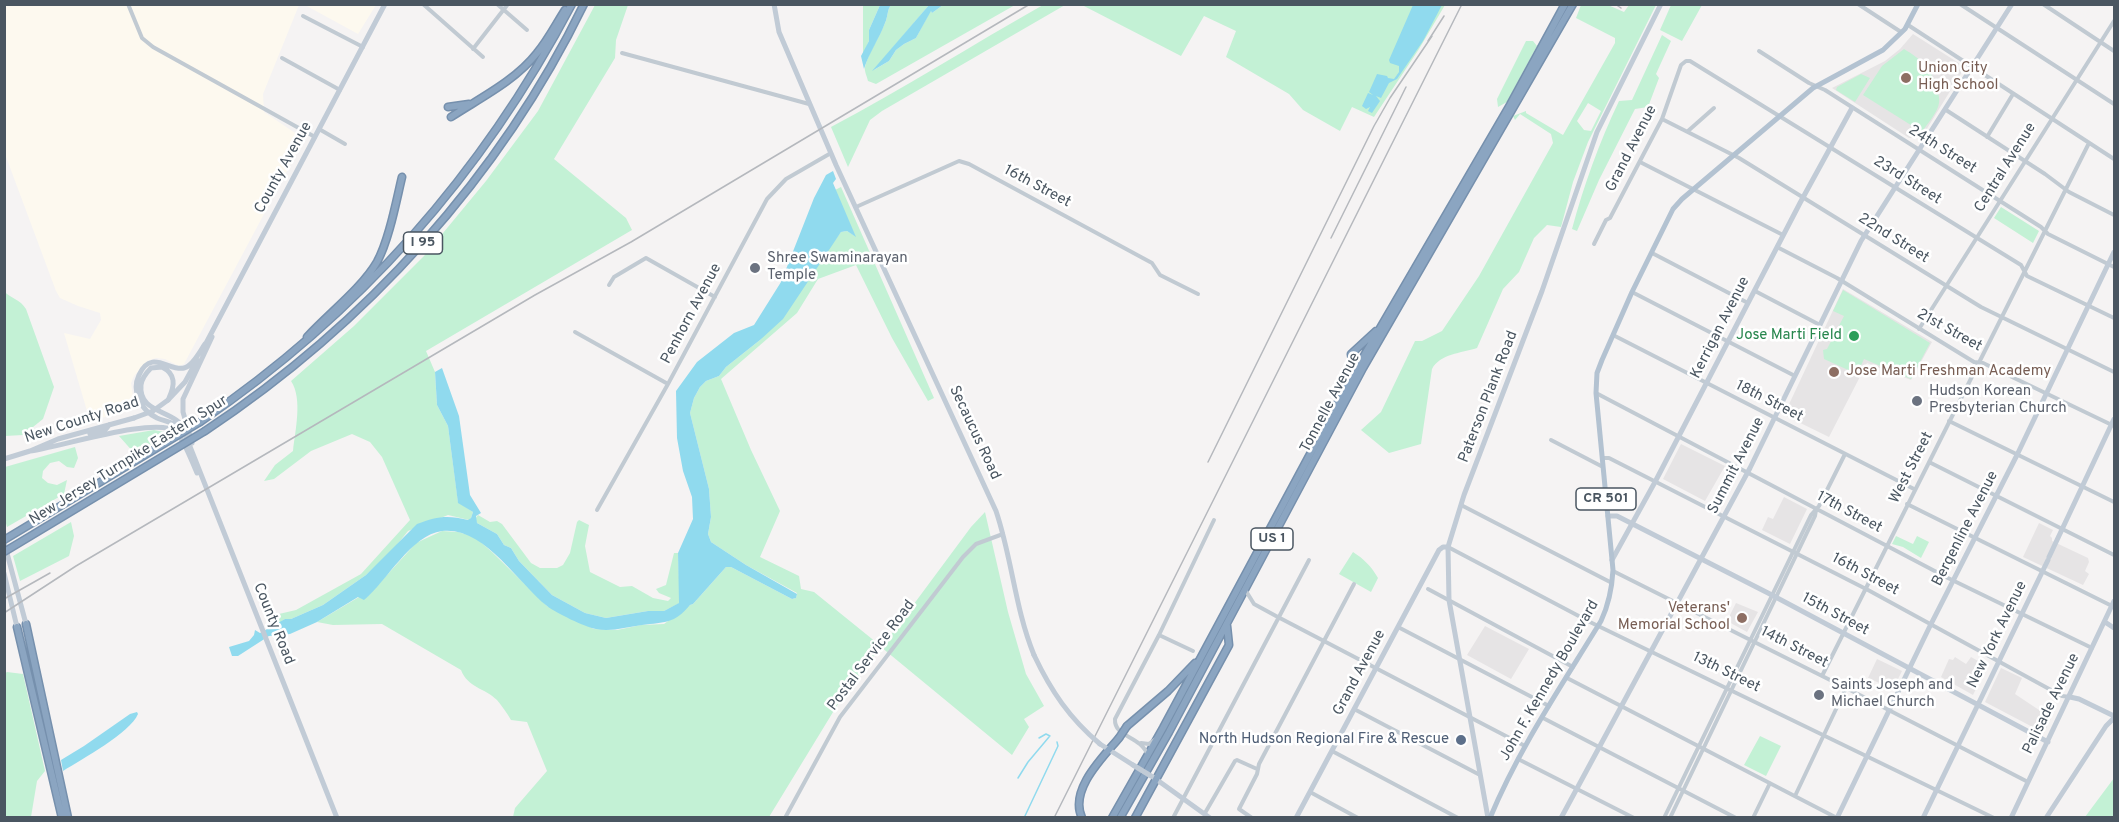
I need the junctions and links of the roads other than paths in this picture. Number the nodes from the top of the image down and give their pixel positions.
1 (128, 4) edge
2 (385, 4) edge
3 (423, 4) edge
4 (497, 4) edge
5 (508, 4) edge
6 (570, 4) edge
7 (584, 4) edge
8 (774, 4) edge
9 (1565, 4) edge
10 (1573, 4) edge
11 (1661, 4) edge
12 (1858, 4) edge
13 (1918, 4) edge
14 (1960, 4) edge
15 (2012, 4) edge
16 (2043, 4) edge
17 (503, 10) junction
18 (303, 16) dead end
19 (2115, 21) edge
20 (1558, 25) junction
21 (1908, 25) junction
22 (1997, 28) junction
23 (527, 30) dead end
24 (1902, 33) junction
25 (2101, 42) junction
26 (363, 47) junction
27 (1545, 48) junction
28 (473, 49) junction
29 (1759, 51) dead end
30 (2115, 51) edge
31 (622, 53) dead end
32 (483, 57) dead end
33 (282, 58) dead end
34 (1686, 61) joint
35 (1972, 67) junction
36 (2077, 80) junction
37 (1816, 87) junction
38 (341, 90) junction
39 (2014, 94) junction
40 (472, 104) junction
41 (810, 104) junction
42 (2115, 104) edge
43 (448, 107) dead end
44 (1714, 108) dead end
45 (1852, 108) junction
46 (1946, 110) junction
47 (1780, 116) junction
48 (451, 117) dead end
49 (1662, 119) junction
50 (2052, 119) junction
51 (319, 129) junction
52 (1688, 132) junction
53 (1987, 136) junction
54 (315, 137) junction
55 (2090, 143) junction
56 (345, 144) dead end
57 (1830, 147) junction
58 (1920, 150) junction
59 (831, 153) junction
60 (1733, 155) junction
61 (2115, 159) edge
62 (2025, 161) junction
63 (1640, 162) junction
64 (402, 177) dead end
65 (1896, 188) junction
66 (2066, 188) junction
67 (1694, 189) junction
68 (1803, 198) junction
69 (2000, 201) junction
70 (856, 207) junction
71 (2115, 214) edge
72 (2045, 231) junction
73 (1783, 235) junction
74 (1864, 236) junction
75 (1976, 238) junction
76 (1594, 244) dead end
77 (1777, 247) junction
78 (1651, 252) junction
79 (2115, 252) edge
80 (2112, 265) edge
81 (2024, 271) junction
82 (1841, 281) junction
83 (609, 285) dead end
84 (1946, 286) junction
85 (1755, 291) junction
86 (1632, 292) junction
87 (1198, 294) dead end
88 (715, 297) junction
89 (1748, 303) junction
90 (2088, 306) junction
91 (2001, 318) junction
92 (2115, 318) edge
93 (218, 319) junction
94 (1820, 325) junction
95 (1381, 327) junction
96 (1919, 329) junction
97 (575, 332) dead end
98 (1612, 335) junction
99 (1728, 342) junction
100 (205, 344) junction
101 (2067, 350) junction
102 (293, 353) junction
103 (1978, 363) junction
104 (1361, 367) junction
105 (2115, 372) edge
106 (1795, 376) junction
107 (668, 384) junction
108 (1706, 384) junction
109 (1596, 393) junction
110 (2046, 393) junction
111 (168, 400) junction
112 (1775, 418) junction
113 (1949, 421) junction
114 (2114, 423) edge
115 (1679, 437) junction
116 (187, 439) junction
117 (1551, 440) dead end
118 (60, 442) junction
119 (1845, 454) junction
120 (2017, 455) junction
121 (1602, 458) junction
122 (4, 459) edge
123 (1929, 462) junction
124 (1603, 467) junction
125 (198, 468) junction
126 (1748, 473) junction
127 (1655, 482) junction
128 (2082, 487) junction
129 (1914, 489) junction
130 (1996, 496) junction
131 (2115, 502) edge
132 (211, 503) junction
133 (1907, 504) junction
134 (1461, 505) junction
135 (1816, 509) junction
136 (597, 510) dead end
137 (1608, 516) junction
138 (1724, 516) junction
139 (1214, 520) dead end
140 (1632, 524) junction
141 (2061, 529) junction
142 (1004, 534) junction
143 (1974, 538) junction
144 (4, 541) edge
145 (1886, 546) junction
146 (1449, 547) junction
147 (4, 552) edge
148 (1795, 552) junction
149 (2115, 555) edge
150 (1701, 559) junction
151 (1309, 560) dead end
152 (1612, 560) junction
153 (1613, 570) junction
154 (2042, 572) junction
155 (4, 573) edge
156 (1953, 580) junction
157 (1354, 584) dead end
158 (1612, 584) junction
159 (1245, 589) junction
160 (1428, 589) dead end
161 (1865, 589) junction
162 (1774, 596) junction
163 (1449, 600) junction
164 (1678, 603) junction
165 (2113, 604) edge
166 (2022, 614) junction
167 (1279, 618) junction
168 (1227, 622) junction
169 (2105, 622) junction
170 (26, 624) joint
171 (1931, 624) junction
172 (1598, 625) junction
173 (17, 627) joint
174 (1398, 627) junction
175 (2115, 628) edge
176 (1844, 632) junction
177 (1159, 635) junction
178 (1753, 641) junction
179 (1324, 642) junction
180 (2093, 648) junction
181 (1652, 650) junction
182 (1193, 651) dead end
183 (1205, 651) junction
184 (1458, 658) junction
185 (1998, 661) junction
186 (1574, 667) junction
187 (1376, 668) junction
188 (1910, 668) junction
189 (1822, 676) junction
190 (1567, 678) junction
191 (1730, 688) junction
192 (1846, 688) junction
193 (2070, 697) junction
194 (1977, 705) junction
195 (1621, 706) junction
196 (1550, 707) junction
197 (1354, 709) junction
198 (1889, 710) junction
199 (1469, 716) junction
200 (2115, 717) edge
201 (1543, 718) junction
202 (1824, 735) junction
203 (1159, 736) junction
204 (2048, 742) junction
205 (1140, 743) junction
206 (1526, 746) junction
207 (1957, 746) junction
208 (1599, 747) junction
209 (1701, 747) junction
210 (1109, 751) junction
211 (1332, 751) junction
212 (1866, 755) junction
213 (1148, 756) junction
214 (1518, 759) junction
215 (1257, 769) junction
216 (1480, 775) junction
217 (1154, 778) junction
218 (2028, 782) junction
219 (1770, 783) junction
220 (1577, 788) junction
221 (1681, 789) junction
222 (1936, 790) junction
223 (1310, 792) junction
224 (1795, 796) junction
225 (1183, 798) junction
226 (1205, 813) junction
227 (1837, 817) edge
228 (62, 818) edge
229 (68, 818) edge
230 (337, 818) edge
231 (785, 818) edge
232 (1082, 818) edge
233 (1112, 818) edge
234 (1120, 818) edge
235 (1135, 818) edge
236 (1173, 818) edge
237 (1210, 818) edge
238 (1252, 818) edge
239 (1296, 818) edge
240 (1358, 818) edge
241 (1458, 818) edge
242 (1489, 818) edge
243 (1561, 818) edge
244 (1634, 818) edge
245 (1664, 818) edge
246 (1670, 818) edge
247 (1736, 818) edge
248 (1753, 818) edge
249 (1923, 818) edge
250 (1994, 818) edge
251 (2011, 818) edge
252 (2046, 818) edge

1 - 54 street
2 - 26 main road, County Avenue
3 - 28 street
4 - 17 street
5 - 17 street
6 - 40 highway
6 - 102 highway, New Jersey Turnpike Eastern Spur / I 95
7 - 147 highway, New Jersey Turnpike Eastern Spur / I 95, bridge
8 - 41 main road, Secaucus Road
9 - 20 highway, Tonnelle Avenue / US 1
10 - 20 highway, Tonnelle Avenue / US 1
11 - 134 main road, Paterson Plank Road
12 - 24 street
13 - 21 main road, John F. Kennedy Boulevard / CR 501
14 - 22 street
15 - 22 main road, Summit Avenue
16 - 25 street
17 - 23 street
17 - 28 street
18 - 26 street
19 - 25 street, Central Avenue
20 - 27 highway, Tonnelle Avenue / US 1
21 - 24 main road, John F. Kennedy Boulevard / CR 501
21 - 35 street
22 - 35 main road, Summit Avenue
22 - 36 street
24 - 37 main road, John F. Kennedy Boulevard / CR 501
25 - 30 street
25 - 36 street, Central Avenue
26 - 38 main road, County Avenue
27 - 95 highway, Tonnelle Avenue / US 1
27 - 104 highway, Tonnelle Avenue / US 1
28 - 32 street
29 - 37 street, 24th Street
31 - 41 street
33 - 38 street
34 - 47 street, 23rd Street
34 - 49 street, Grand Avenue
35 - 39 street
35 - 46 main road, Summit Avenue
36 - 42 street
36 - 50 street, Central Avenue
37 - 45 street, 24th Street
37 - 47 main road, John F. Kennedy Boulevard / CR 501
38 - 51 main road, County Avenue
39 - 50 street
39 - 53 street
40 - 43 highway
40 - 48 highway
41 - 59 main road, Secaucus Road
44 - 52 street
45 - 57 main road, Kerrigan Avenue
45 - 58 street, 24th Street
46 - 53 street
46 - 58 main road, Summit Avenue
47 - 57 street, 23rd Street
47 - 60 main road, John F. Kennedy Boulevard / CR 501
49 - 52 street, 22nd Street
49 - 63 street, Grand Avenue
50 - 55 street
50 - 62 street, Central Avenue
51 - 54 main road, County Avenue
51 - 56 street
52 - 60 street, 22nd Street
53 - 62 street
54 - 93 main road, County Avenue
55 - 61 street
55 - 66 street, West Street
57 - 65 street, 23rd Street
57 - 68 main road, Kerrigan Avenue
58 - 65 main road, Summit Avenue
58 - 69 street, 24th Street
59 - 70 main road, Secaucus Road
59 - 88 street, Penhorn Avenue
60 - 67 main road, John F. Kennedy Boulevard / CR 501
60 - 68 street, 22nd Street
62 - 66 street
62 - 69 street, Central Avenue
63 - 67 street
63 - 76 street, Grand Avenue
64 - 102 highway
65 - 74 main road, Summit Avenue
65 - 75 street, 23rd Street
66 - 71 street
66 - 72 street, West Street
67 - 73 street
67 - 78 main road, John F. Kennedy Boulevard / CR 501
68 - 73 main road, Kerrigan Avenue
68 - 74 street, 22nd Street
69 - 72 street, 24th Street
69 - 75 street, Central Avenue
70 - 87 street, 16th Street
70 - 142 main road, Secaucus Road
72 - 80 street, 24th Street
72 - 81 street, West Street
73 - 77 main road, Kerrigan Avenue
74 - 82 main road, Summit Avenue
74 - 84 street, 22nd Street
75 - 81 street, 23rd Street
75 - 84 street, Central Avenue
77 - 82 street, 21st Street
77 - 85 main road, Kerrigan Avenue
78 - 86 main road, John F. Kennedy Boulevard / CR 501
78 - 89 street
79 - 80 main road, Bergenline Avenue
80 - 90 main road, Bergenline Avenue
81 - 90 street, 23rd Street
81 - 91 street, West Street
82 - 94 main road, Summit Avenue
82 - 96 street, 21st Street
83 - 88 street
84 - 91 street, 22nd Street
84 - 96 street, Central Avenue
85 - 89 main road, Kerrigan Avenue
85 - 94 street
86 - 98 main road, John F. Kennedy Boulevard / CR 501
86 - 99 street
88 - 107 street, Penhorn Avenue
89 - 99 main road, Kerrigan Avenue
90 - 92 street, 23rd Street
90 - 101 main road, Bergenline Avenue
91 - 101 street, 22nd Street
91 - 103 street, West Street
93 - 100 main road, County Avenue
93 - 125 main road
94 - 106 main road, Summit Avenue
95 - 104 highway, Tonnelle Avenue / US 1
95 - 104 highway
96 - 103 street, 21st Street
97 - 107 street
98 - 108 street, 18th Street
98 - 109 main road, John F. Kennedy Boulevard / CR 501
99 - 106 street
99 - 108 main road, Kerrigan Avenue
100 - 111 main road, New County Road
100 - 116 main road
101 - 105 street, 22nd Street
101 - 110 main road, Bergenline Avenue
102 - 144 highway, New Jersey Turnpike Eastern Spur / I 95, bridge
103 - 110 street, 21st Street
103 - 113 street, West Street
104 - 159 highway, Tonnelle Avenue / US 1
104 - 183 highway, Tonnelle Avenue / US 1
106 - 112 main road, Summit Avenue
107 - 136 street, Penhorn Avenue
108 - 112 street, 18th Street
108 - 115 main road, Kerrigan Avenue
109 - 115 street, 17th Street
109 - 121 main road, John F. Kennedy Boulevard / CR 501
110 - 114 street, 21st Street
110 - 120 main road, Bergenline Avenue
111 - 116 main road
111 - 118 main road, New County Road, bridge
112 - 119 street, 18th Street
112 - 126 main road, Summit Avenue
113 - 120 street
113 - 123 street, West Street
114 - 128 main road, New York Avenue
115 - 126 street, 17th Street
115 - 127 main road, Kerrigan Avenue
116 - 125 main road, County Road
117 - 124 street
118 - 122 main road, New County Road
118 - 132 main road
119 - 129 street, 18th Street
119 - 135 street
120 - 128 street
120 - 130 main road, Bergenline Avenue
121 - 124 main road, John F. Kennedy Boulevard / CR 501
121 - 127 street, 16th Street
123 - 129 street, West Street
123 - 130 street
124 - 137 main road, John F. Kennedy Boulevard / CR 501
125 - 132 main road, County Road
126 - 135 street, 17th Street
126 - 138 main road, Summit Avenue
127 - 138 street, 16th Street
127 - 140 main road, Kerrigan Avenue
128 - 131 street
128 - 141 main road, New York Avenue
129 - 133 street, West Street
130 - 141 street
130 - 143 main road, Bergenline Avenue
132 - 230 main road, County Road
133 - 143 street
133 - 145 street, West Street
134 - 146 main road, Paterson Plank Road
134 - 158 street
135 - 145 street, 17th Street
135 - 148 street
137 - 140 main road, 15th Street
137 - 152 main road, John F. Kennedy Boulevard / CR 501
138 - 148 street, 16th Street
138 - 150 main road, Summit Avenue
139 - 177 street
140 - 150 main road, 15th Street
140 - 152 main road, Kerrigan Avenue
141 - 149 street
141 - 154 main road, New York Avenue
142 - 210 main road, Secaucus Road, bridge
142 - 231 street, Postal Service Road
143 - 154 street
143 - 156 main road, Bergenline Avenue
144 - 170 main road
145 - 156 street, 17th Street
145 - 161 street, West Street
146 - 163 main road, Paterson Plank Road
146 - 172 street, 13th Street
146 - 174 main road, Grand Avenue
148 - 161 street, 16th Street
148 - 162 street
150 - 162 main road, 15th Street
150 - 164 main road, Summit Avenue
151 - 167 street
152 - 153 main road, John F. Kennedy Boulevard / CR 501
153 - 158 main road, John F. Kennedy Boulevard / CR 501
153 - 164 street, 14th Street
154 - 165 street
154 - 166 main road, New York Avenue
155 - 173 main road
156 - 166 street, 17th Street
156 - 171 main road, Bergenline Avenue
157 - 179 street
158 - 172 main road, John F. Kennedy Boulevard / CR 501
159 - 167 street
159 - 168 highway, Tonnelle Avenue / US 1
160 - 163 street
161 - 171 street, 16th Street
161 - 176 street, West Street
162 - 176 main road, 15th Street
162 - 178 street
163 - 184 main road, Paterson Plank Road
163 - 186 street
164 - 178 street, 14th Street
164 - 181 main road, Summit Avenue
165 - 169 main road, Palisade Avenue
166 - 180 street, 17th Street
166 - 185 main road, New York Avenue
167 - 179 street
167 - 225 street
168 - 217 highway
168 - 234 highway, Tonnelle Avenue / US 1
169 - 175 main road
169 - 180 main road, Palisade Avenue
170 - 229 highway
171 - 185 street, 16th Street
171 - 188 main road, Bergenline Avenue
172 - 181 street, 13th Street
172 - 186 main road, John F. Kennedy Boulevard / CR 501
173 - 228 highway
174 - 184 street
174 - 187 main road, Grand Avenue
176 - 188 main road, 15th Street
176 - 189 street, West Street
177 - 182 street
177 - 205 street
178 - 189 street, 14th Street
178 - 191 street
179 - 187 street
179 - 215 street
180 - 193 main road, Palisade Avenue
181 - 191 street, 13th Street
181 - 195 main road, Summit Avenue
183 - 203 highway, Tonnelle Avenue / US 1
183 - 210 highway, bridge
184 - 196 street
184 - 199 main road, Paterson Plank Road
185 - 193 street, 16th Street
185 - 194 main road, New York Avenue
186 - 190 main road, John F. Kennedy Boulevard / CR 501
187 - 197 main road, Grand Avenue
187 - 199 street
188 - 194 main road, 15th Street
188 - 198 main road, Bergenline Avenue
189 - 192 street, 14th Street
190 - 195 street
190 - 196 main road, John F. Kennedy Boulevard / CR 501
191 - 202 street, 13th Street
191 - 209 street
192 - 198 street, 14th Street
192 - 202 street
193 - 200 main road, 16th Street
193 - 204 main road, Palisade Avenue
194 - 204 main road, 15th Street
194 - 207 main road, New York Avenue
195 - 208 main road, Summit Avenue
195 - 209 street
196 - 201 main road, John F. Kennedy Boulevard / CR 501
197 - 211 main road, Grand Avenue
197 - 216 street
198 - 207 street, 14th Street
198 - 212 main road, Bergenline Avenue
199 - 206 street
199 - 216 main road, Paterson Plank Road
200 - 252 main road
201 - 206 main road, John F. Kennedy Boulevard / CR 501
201 - 208 street
202 - 212 street, 13th Street
202 - 224 street
203 - 205 street
203 - 213 highway, Tonnelle Avenue / US 1
204 - 218 main road, Palisade Avenue
205 - 213 street
206 - 214 main road, John F. Kennedy Boulevard / CR 501
207 - 218 street, 14th Street
207 - 222 main road, New York Avenue
208 - 220 main road, Summit Avenue
208 - 221 street
209 - 219 street
209 - 221 street
210 - 217 main road, Secaucus Road, bridge
210 - 232 highway
211 - 223 main road, Grand Avenue
211 - 241 street
212 - 222 street, 13th Street
212 - 227 main road, Bergenline Avenue
213 - 233 highway, Tonnelle Avenue / US 1
214 - 220 street
214 - 242 main road, John F. Kennedy Boulevard / CR 501
215 - 226 street
215 - 238 street
216 - 242 main road, Paterson Plank Road
217 - 225 main road, Secaucus Road
217 - 235 highway
218 - 251 main road, Palisade Avenue
219 - 224 street
219 - 248 street
220 - 243 main road, Summit Avenue
220 - 244 street
221 - 245 street
221 - 246 street
221 - 247 street
222 - 249 main road, New York Avenue
222 - 250 street, 13th Street
223 - 239 main road, Grand Avenue
223 - 240 street
224 - 227 street
225 - 226 main road, Secaucus Road
225 - 236 street
226 - 237 main road, Secaucus Road

